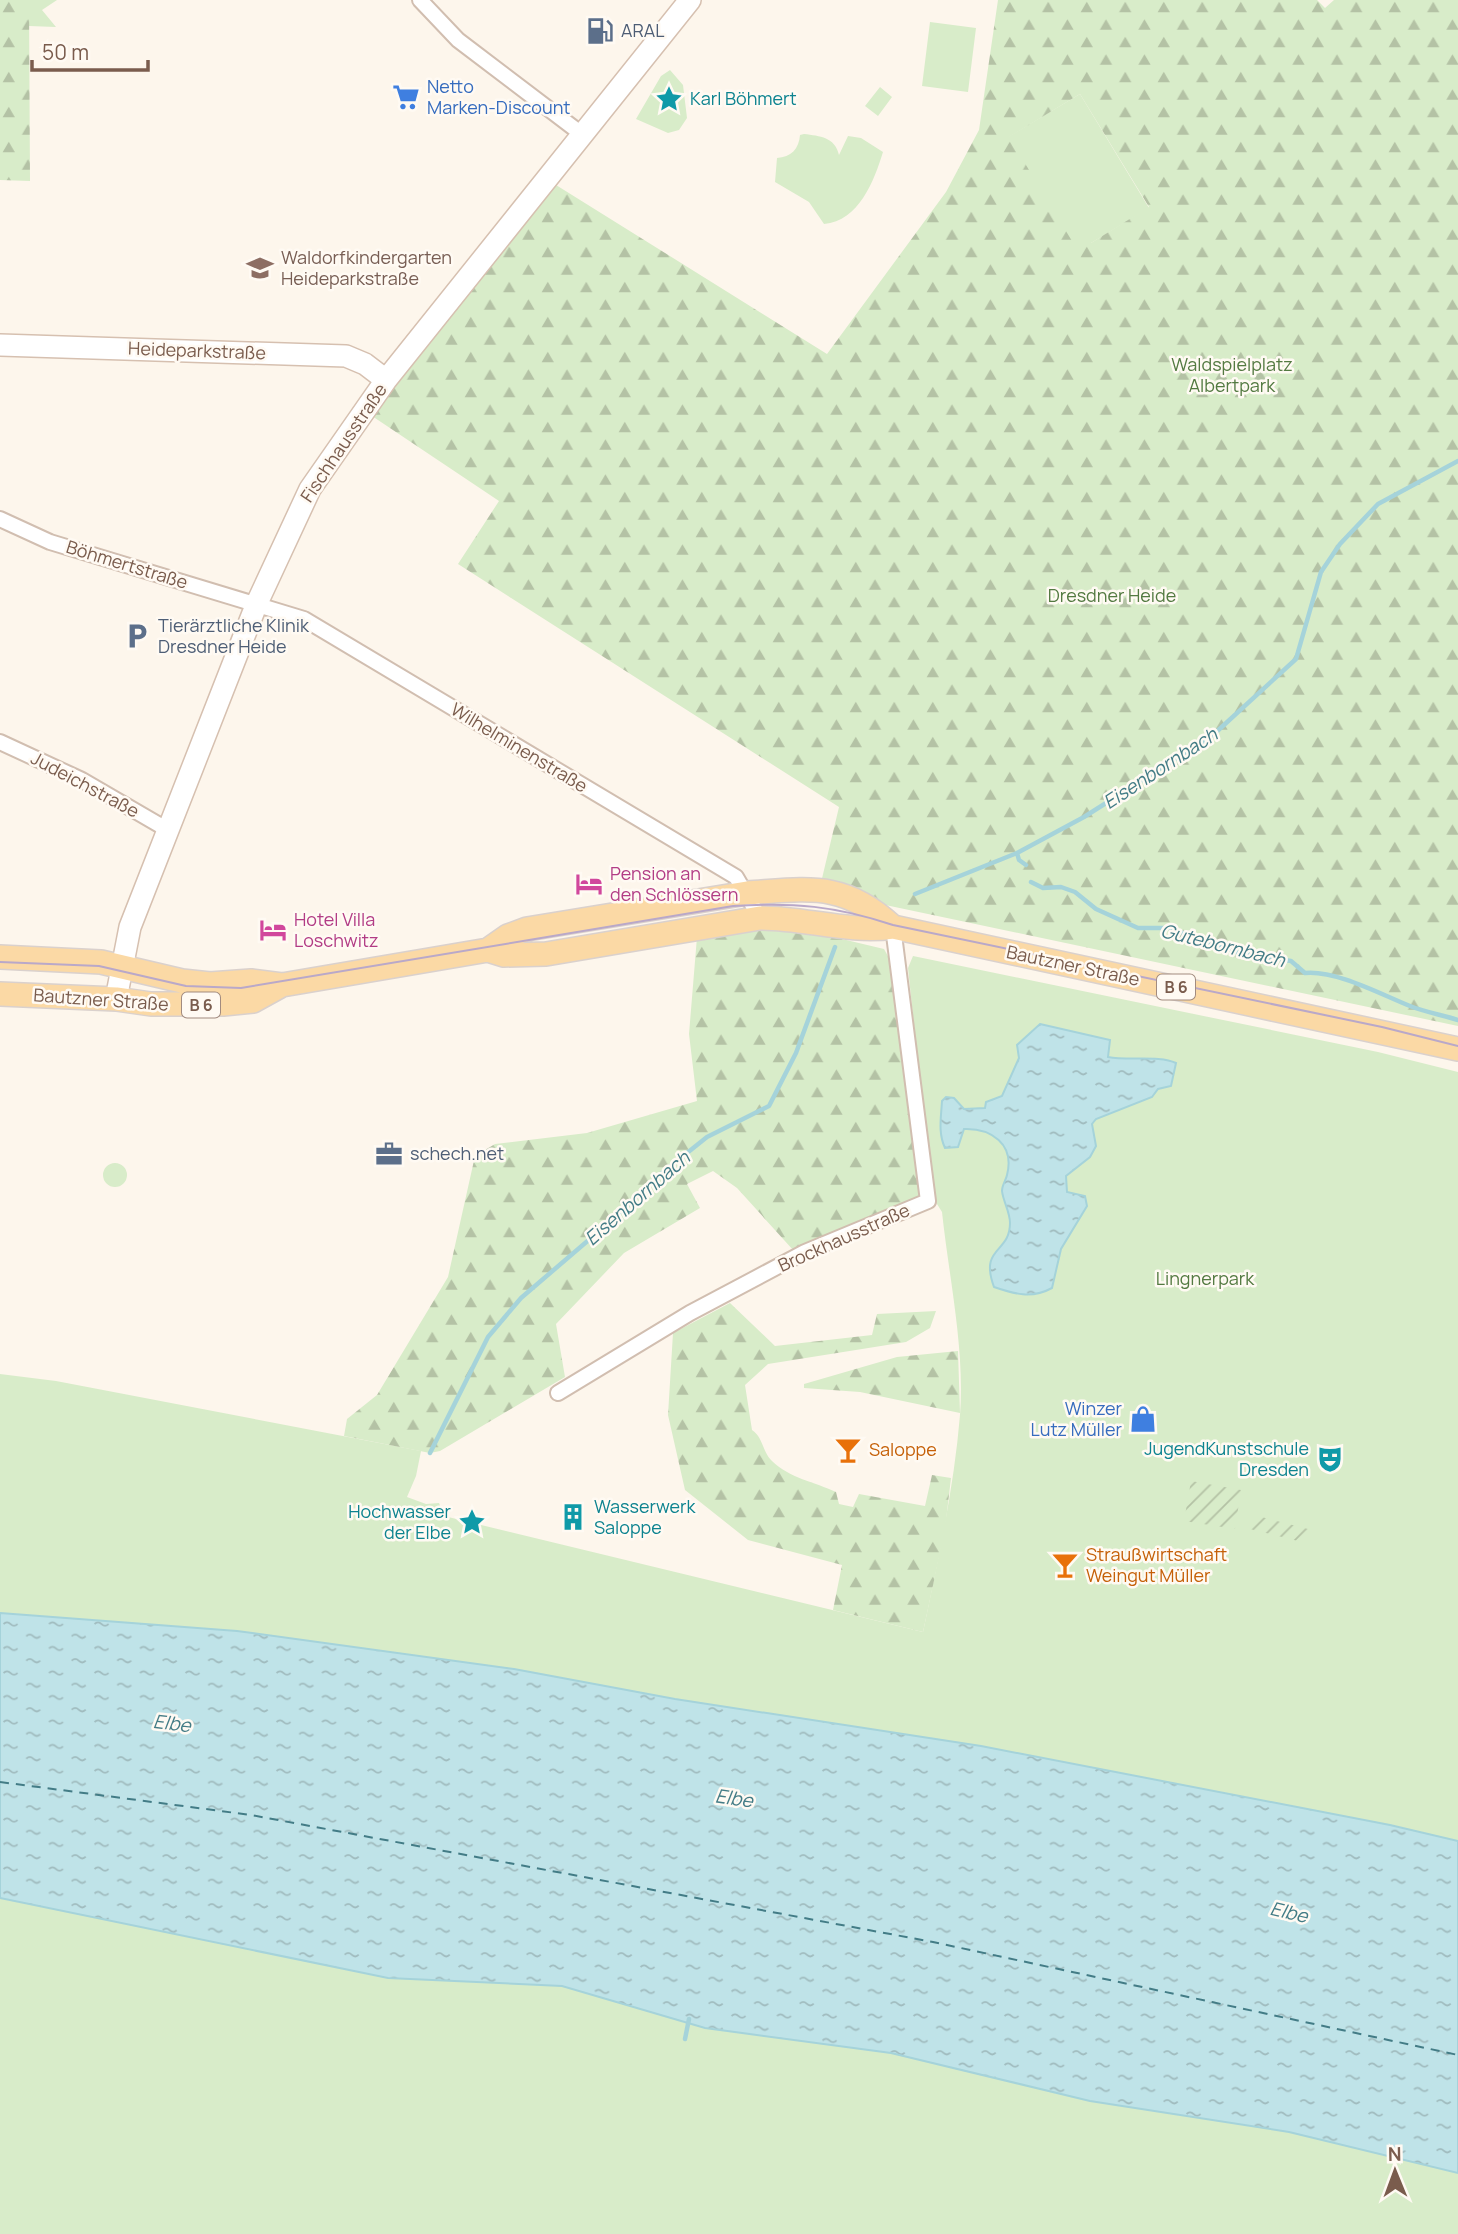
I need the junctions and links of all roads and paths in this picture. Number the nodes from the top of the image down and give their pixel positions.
1 (419, 0) edge
2 (690, 0) edge
3 (583, 135) junction
4 (0, 345) edge
5 (386, 380) junction
6 (0, 519) edge
7 (257, 603) junction
8 (0, 742) edge
9 (168, 830) junction
10 (747, 893) junction
11 (760, 918) junction
12 (893, 927) junction
13 (488, 950) junction
14 (0, 957) edge
15 (121, 966) junction
16 (282, 985) junction
17 (0, 994) edge
18 (116, 999) junction
19 (1458, 1049) edge
20 (558, 1393) dead end

1 - 3 street
2 - 3 main road, Fischhausstraße
3 - 5 main road, Fischhausstraße
4 - 5 main road, Heideparkstraße
5 - 7 main road, Fischhausstraße
6 - 7 street, Böhmertstraße
7 - 9 main road, Fischhausstraße
7 - 10 street, Wilhelminenstraße
8 - 9 street, Judeichstraße
9 - 15 main road, Fischhausstraße
10 - 11 street, Wilhelminenstraße
10 - 12 main road, Bautzner Straße / B 6
10 - 13 main road, Bautzner Straße / B 6
11 - 12 main road, Bautzner Straße / B 6
11 - 13 main road, Bautzner Straße / B 6
12 - 19 main road, Bautzner Straße / B 6
12 - 20 street, Brockhausstraße
13 - 16 main road, Bautzner Straße / B 6
14 - 15 main road, Bautzner Straße / B 6
15 - 16 main road, Bautzner Straße / B 6
15 - 18 main road, Fischhausstraße
16 - 18 main road, Bautzner Straße / B 6
17 - 18 main road, Bautzner Straße / B 6

